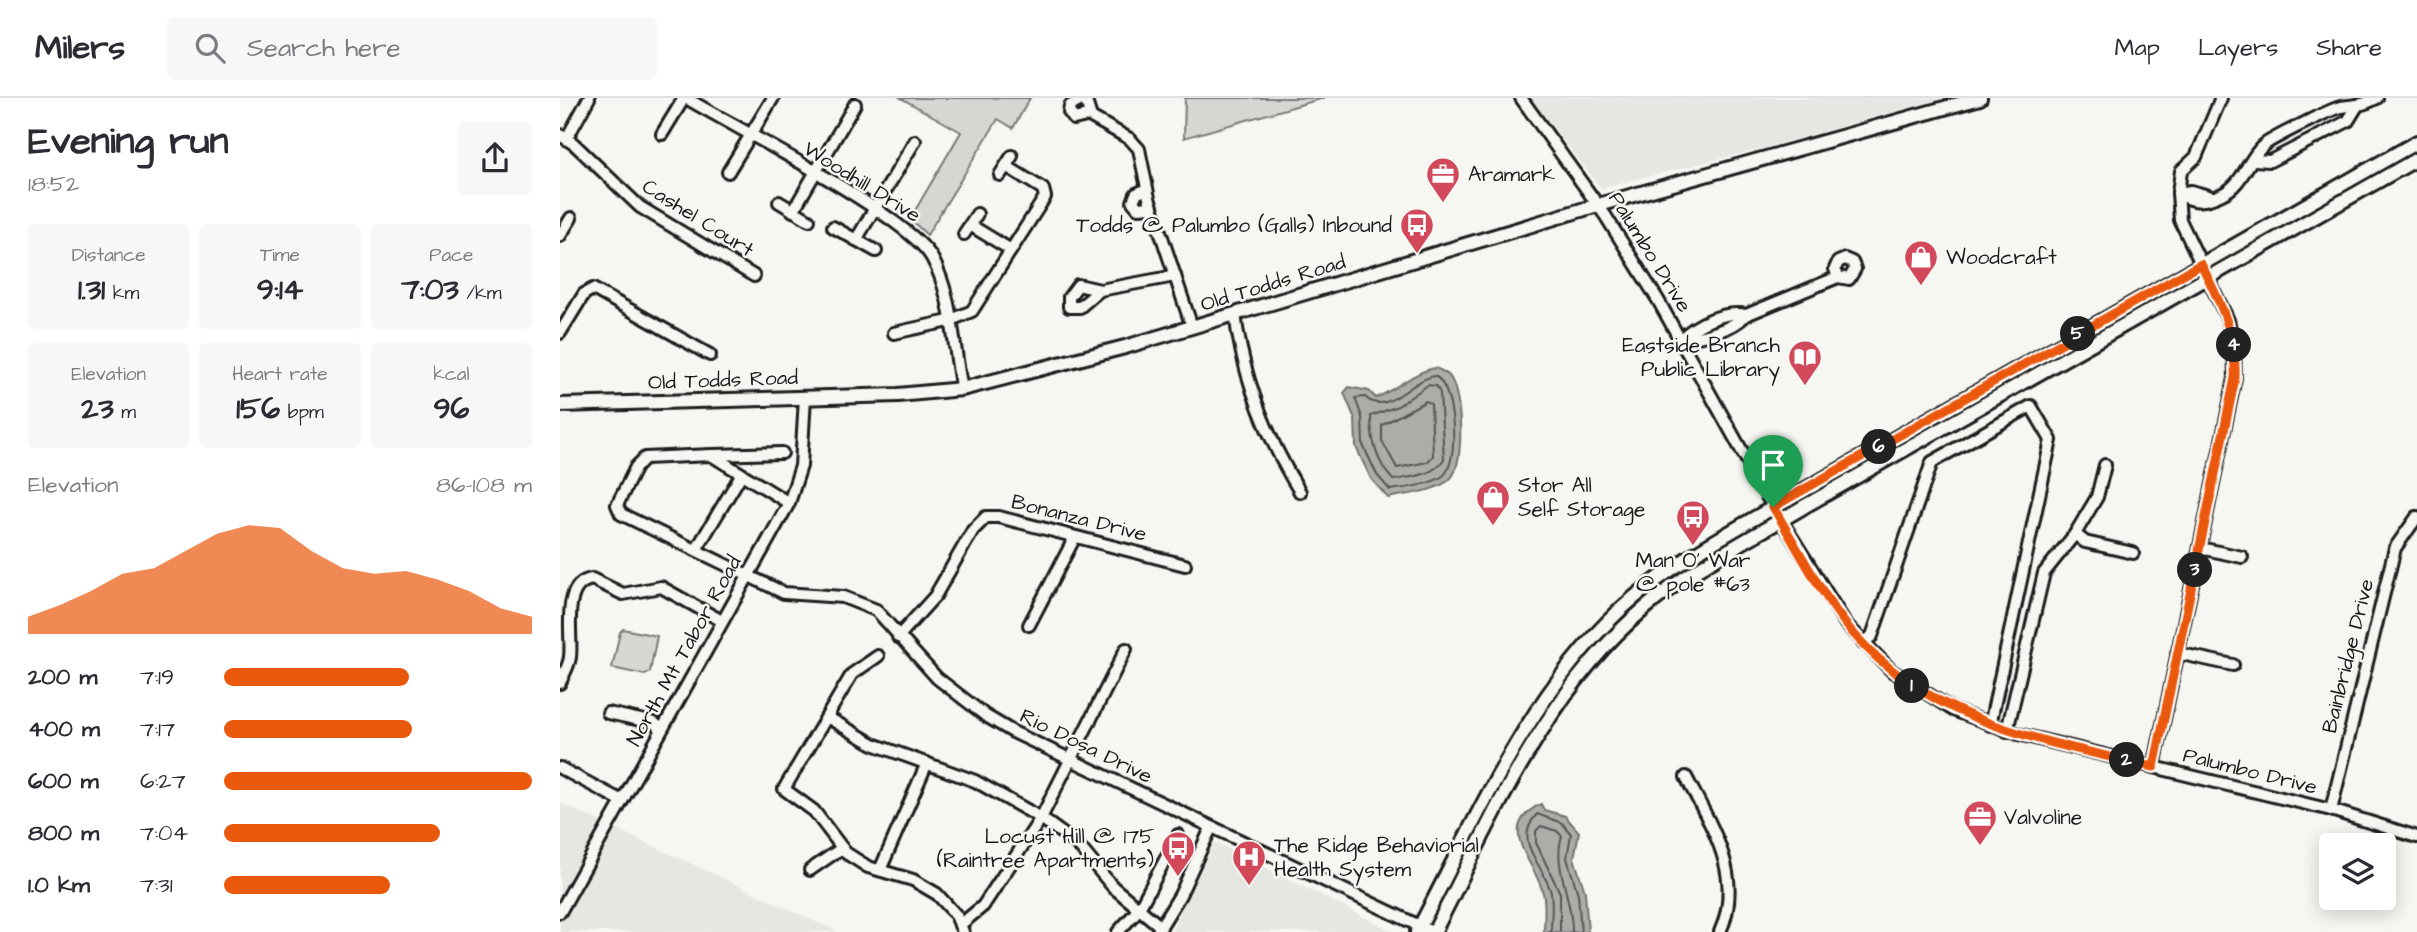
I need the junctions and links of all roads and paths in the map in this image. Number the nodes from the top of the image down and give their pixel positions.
1 (589, 98) edge
2 (685, 98) edge
3 (773, 98) edge
4 (1521, 98) edge
5 (1980, 98) edge
6 (2221, 98) edge
7 (2377, 98) edge
8 (855, 104) dead end
9 (2356, 108) junction
10 (1090, 115) dead end
11 (2299, 128) junction
12 (662, 134) dead end
13 (749, 136) junction
14 (564, 137) edge
15 (915, 141) dead end
16 (2417, 142) edge
17 (2306, 143) junction
18 (2417, 159) edge
19 (2254, 160) junction
20 (1006, 166) dead end
21 (728, 172) dead end
22 (816, 174) junction
23 (1147, 189) junction
24 (2178, 193) junction
25 (779, 202) dead end
26 (1598, 205) junction
27 (1152, 208) junction
28 (875, 210) junction
29 (793, 211) junction
30 (977, 214) dead end
31 (571, 218) dead end
32 (808, 220) dead end
33 (833, 227) dead end
34 (560, 236) edge
35 (856, 240) junction
36 (1011, 250) junction
37 (876, 251) dead end
38 (2201, 264) junction
39 (754, 276) dead end
40 (1175, 276) junction
41 (1838, 277) dead end
42 (2208, 278) junction
43 (1100, 290) dead end
44 (1235, 314) junction
45 (949, 321) junction
46 (1192, 327) junction
47 (560, 333) edge
48 (894, 333) dead end
49 (1681, 339) junction
50 (710, 355) dead end
51 (962, 389) junction
52 (806, 397) junction
53 (560, 405) edge
54 (782, 453) dead end
55 (711, 455) junction
56 (2105, 465) dead end
57 (741, 475) junction
58 (1300, 492) dead end
59 (789, 503) junction
60 (1773, 507) junction
61 (2417, 517) edge
62 (1781, 520) junction
63 (2075, 534) junction
64 (1075, 537) junction
65 (2200, 548) junction
66 (696, 550) junction
67 (2133, 553) dead end
68 (2242, 557) dead end
69 (1185, 565) dead end
70 (747, 577) junction
71 (722, 621) junction
72 (1029, 625) dead end
73 (898, 637) junction
74 (1863, 643) junction
75 (1126, 649) dead end
76 (2178, 653) junction
77 (878, 656) dead end
78 (2232, 665) dead end
79 (560, 683) edge
80 (608, 713) dead end
81 (827, 717) junction
82 (1990, 725) junction
83 (662, 729) junction
84 (2007, 731) junction
85 (1072, 762) junction
86 (927, 763) junction
87 (2154, 767) junction
88 (560, 768) edge
89 (1686, 778) dead end
90 (622, 801) junction
91 (2331, 810) junction
92 (1041, 818) junction
93 (1211, 828) junction
94 (1178, 835) dead end
95 (2417, 836) edge
96 (842, 848) junction
97 (810, 870) dead end
98 (880, 870) junction
99 (1139, 909) junction
100 (560, 912) edge
101 (962, 929) edge
102 (1159, 929) edge
103 (1425, 931) edge
104 (1118, 932) edge
105 (1720, 932) edge

1 - 14 street
2 - 12 street
2 - 13 street, Woodhill Drive
3 - 13 street
4 - 26 street, Palumbo Drive
5 - 26 main road, Old Todds Road
6 - 24 street
7 - 9 street
8 - 22 street
9 - 11 street
9 - 17 street
10 - 23 street
11 - 17 street
11 - 19 street
13 - 21 street
13 - 22 street, Woodhill Drive
14 - 39 street, Cashel Court
15 - 28 street
16 - 38 main road
17 - 19 street
18 - 42 main road
19 - 24 street
20 - 36 street
22 - 28 street, Woodhill Drive
22 - 29 street
23 - 27 street
23 - 27 street
24 - 38 street
25 - 29 street
26 - 44 main road, Old Todds Road
26 - 49 street, Palumbo Drive
27 - 40 street
28 - 35 street
28 - 45 street, Woodhill Drive
29 - 32 street
30 - 36 street
31 - 34 street
33 - 35 street
35 - 37 street
36 - 45 street
38 - 42 street
38 - 60 main road
40 - 43 street
40 - 46 street
41 - 49 street
42 - 62 main road
42 - 65 street
44 - 46 main road, Old Todds Road
44 - 58 street
45 - 48 street
45 - 51 street, Woodhill Drive
46 - 51 main road, Old Todds Road
47 - 50 street
49 - 60 street, Palumbo Drive
51 - 52 main road, Old Todds Road
52 - 53 main road, Old Todds Road
52 - 59 street, North Mt Tabor Road
54 - 55 street
55 - 57 street
55 - 66 street, Rio Dosa Drive
56 - 63 street
57 - 59 street
57 - 66 street
59 - 70 street, North Mt Tabor Road
60 - 62 street, Palumbo Drive
60 - 103 main road
61 - 91 street, Bainbridge Drive
62 - 74 street, Palumbo Drive
62 - 103 main road
63 - 67 street
63 - 84 street
64 - 69 street, Bonanza Drive
64 - 72 street
64 - 73 street, Bonanza Drive
65 - 68 street
65 - 76 street
66 - 70 street, Rio Dosa Drive
70 - 71 street, North Mt Tabor Road
70 - 73 street, Rio Dosa Drive
71 - 79 street
71 - 83 street, North Mt Tabor Road
73 - 85 street, Rio Dosa Drive
74 - 82 street, Palumbo Drive
74 - 82 street
75 - 85 street
76 - 78 street
76 - 87 street
77 - 81 street
80 - 83 street
81 - 86 street
81 - 96 street
82 - 84 street, Palumbo Drive
83 - 90 street, North Mt Tabor Road
84 - 87 street, Palumbo Drive
85 - 92 street
85 - 93 street, Rio Dosa Drive
86 - 92 street
86 - 98 street
87 - 91 street, Palumbo Drive
88 - 90 street
89 - 105 street
90 - 100 street, North Mt Tabor Road
91 - 95 street, Palumbo Drive
92 - 99 street
92 - 101 street
93 - 102 street
93 - 103 street, Rio Dosa Drive
94 - 99 street
96 - 97 street
96 - 98 street
98 - 101 street
99 - 102 street
99 - 104 street

